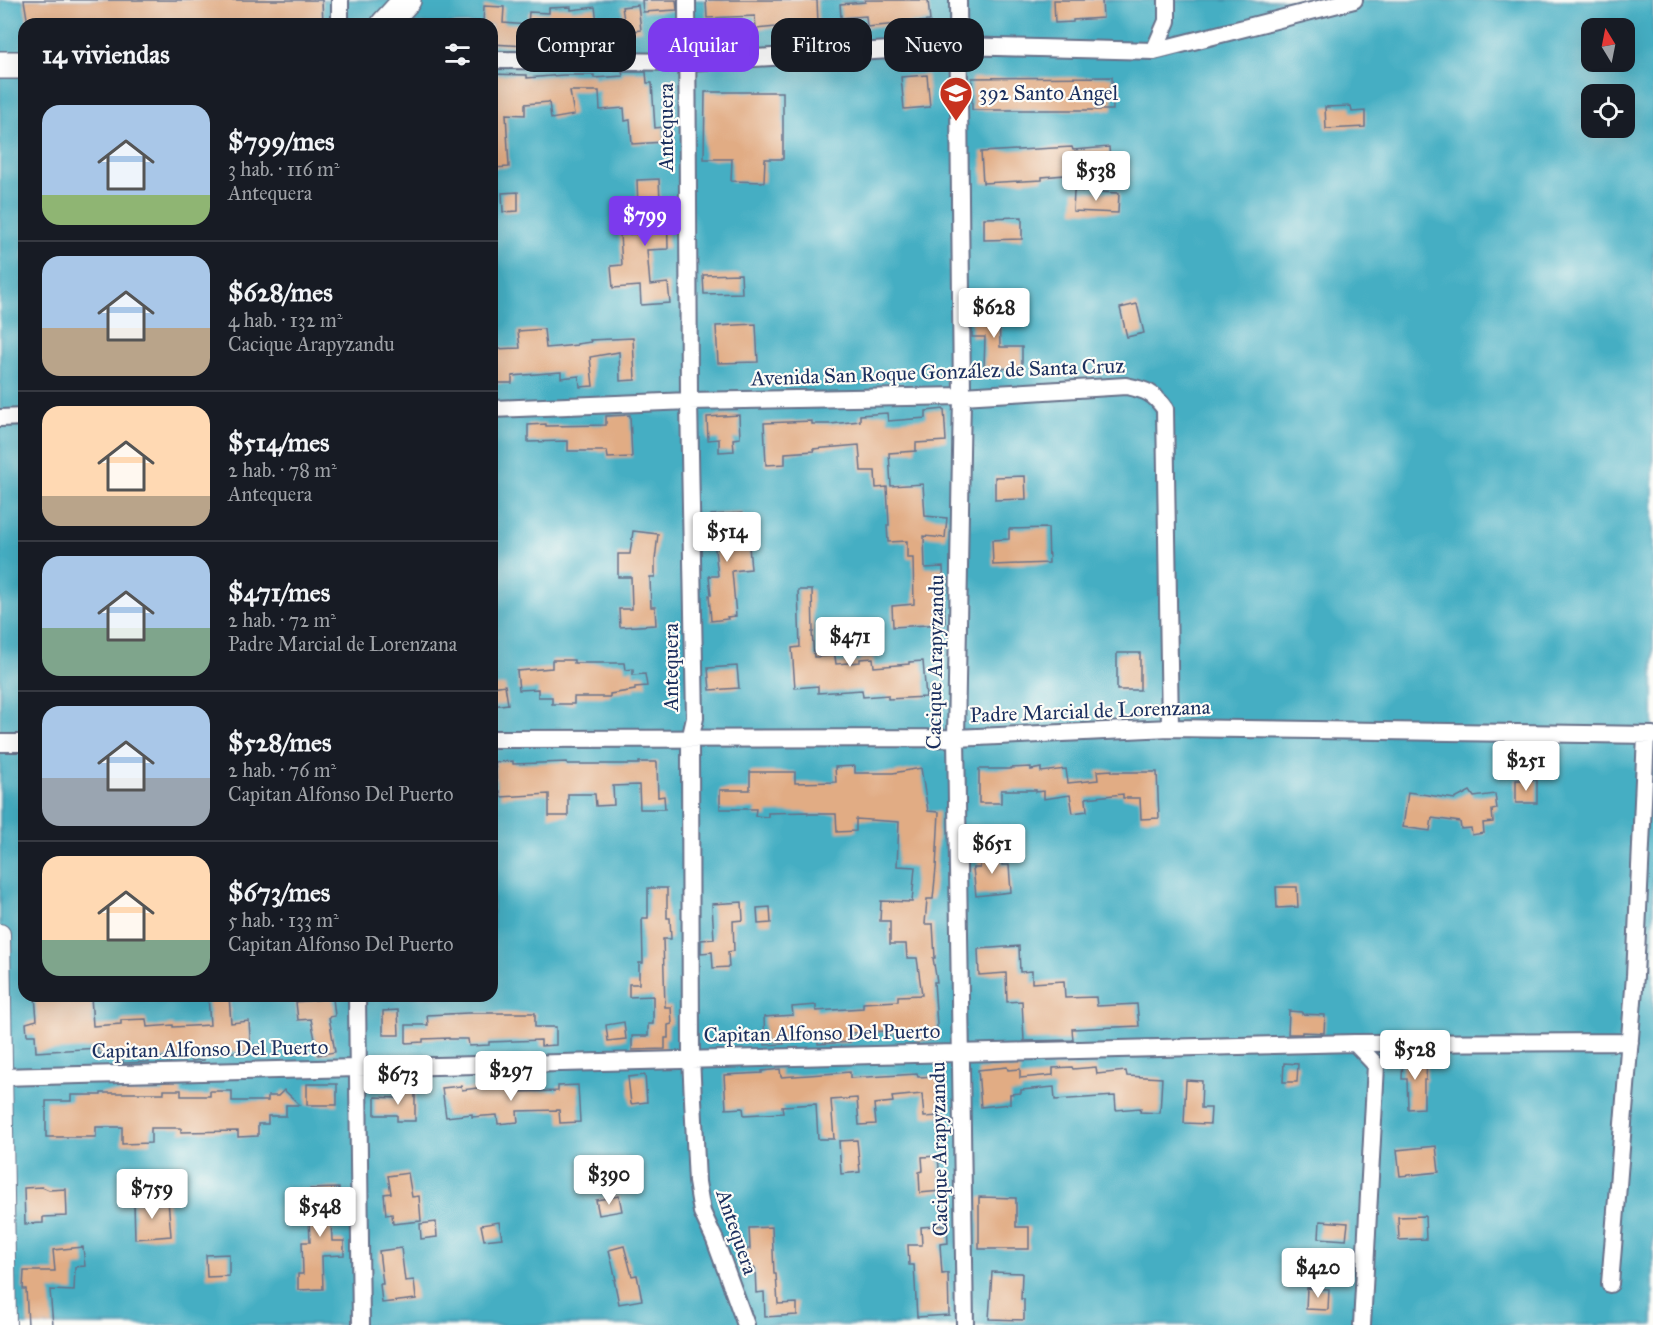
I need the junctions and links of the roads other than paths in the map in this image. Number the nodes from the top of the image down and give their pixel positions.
1 (339, 0) edge
2 (407, 0) edge
3 (687, 0) edge
4 (958, 0) edge
5 (1167, 0) edge
6 (1354, 0) edge
7 (340, 18) edge
8 (390, 18) edge
9 (687, 18) edge
10 (958, 18) edge
11 (984, 47) edge
12 (884, 50) edge
13 (1154, 51) junction
14 (759, 58) edge
15 (498, 60) edge
16 (648, 62) edge
17 (0, 66) edge
18 (18, 66) edge
19 (688, 72) edge
20 (958, 72) edge
21 (962, 396) junction
22 (689, 401) junction
23 (498, 409) edge
24 (18, 417) edge
25 (0, 418) edge
26 (1170, 729) junction
27 (1650, 736) edge
28 (956, 738) junction
29 (498, 739) edge
30 (690, 740) junction
31 (18, 742) edge
32 (0, 743) edge
33 (0, 934) edge
34 (357, 1002) edge
35 (1630, 1042) junction
36 (1355, 1043) junction
37 (960, 1053) junction
38 (692, 1058) junction
39 (358, 1068) junction
40 (1, 1077) edge
41 (1610, 1284) dead end
42 (6, 1325) edge
43 (360, 1325) edge
44 (746, 1325) edge
45 (965, 1325) edge
46 (1362, 1325) edge

1 - 7 street
2 - 8 highway
3 - 9 street, Antequera
4 - 10 street, Cacique Arapyzandu
5 - 13 street
6 - 13 street
11 - 13 street
12 - 14 street
15 - 16 street
17 - 18 highway
19 - 22 street, Antequera
20 - 21 street, Cacique Arapyzandu
21 - 22 street, Avenida San Roque González de Santa Cruz
21 - 26 street, Avenida San Roque González de Santa Cruz
21 - 28 street, Cacique Arapyzandu
22 - 23 street, Avenida San Roque González de Santa Cruz
22 - 30 street, Antequera
24 - 25 street
26 - 27 street, Padre Marcial de Lorenzana
26 - 28 street, Padre Marcial de Lorenzana
27 - 35 street
28 - 30 street, Padre Marcial de Lorenzana
28 - 37 street, Cacique Arapyzandu
29 - 30 street, Padre Marcial de Lorenzana
30 - 38 street, Antequera
31 - 32 street
33 - 40 street
34 - 39 street
35 - 36 street, Capitan Alfonso Del Puerto
35 - 41 street
36 - 37 street, Capitan Alfonso Del Puerto
36 - 46 street
37 - 38 street, Capitan Alfonso Del Puerto
37 - 45 street, Cacique Arapyzandu
38 - 39 street, Capitan Alfonso Del Puerto
38 - 44 street, Antequera
39 - 40 street, Capitan Alfonso Del Puerto
39 - 43 street
40 - 42 street

